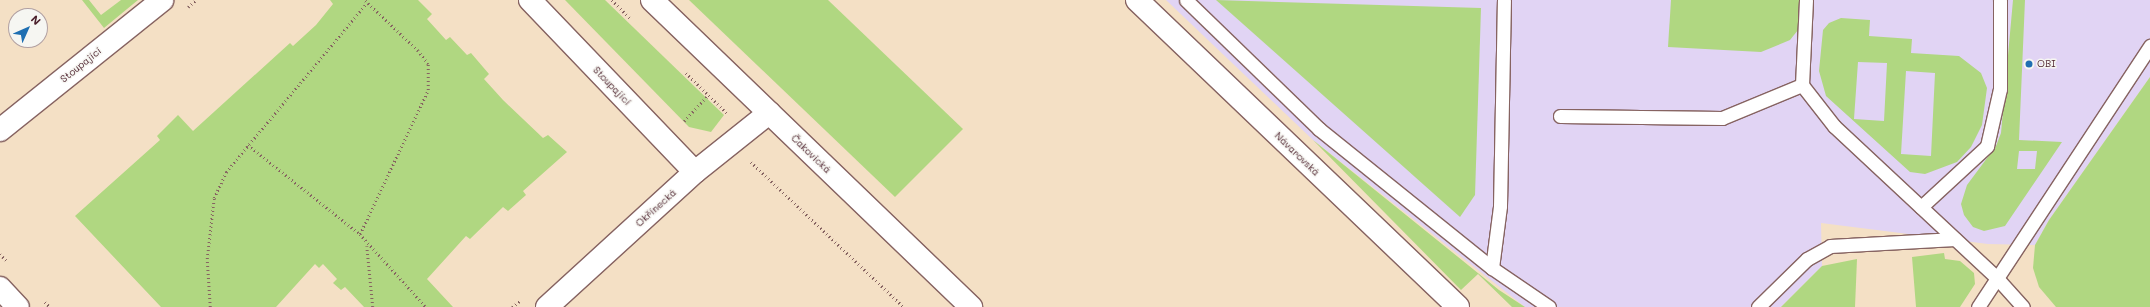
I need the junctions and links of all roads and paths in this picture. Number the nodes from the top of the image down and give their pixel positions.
1 (162, 0) edge
2 (364, 0) edge
3 (530, 0) edge
4 (652, 0) edge
5 (1136, 0) edge
6 (1186, 0) edge
7 (1504, 0) edge
8 (1806, 0) edge
9 (2000, 0) edge
10 (367, 3) junction
11 (2150, 46) edge
12 (1802, 85) junction
13 (769, 113) junction
14 (1560, 116) dead end
15 (0, 130) edge
16 (248, 145) junction
17 (695, 172) junction
18 (1921, 207) junction
19 (360, 234) junction
20 (1955, 239) junction
21 (367, 246) junction
22 (1492, 268) junction
23 (1996, 277) junction
24 (0, 288) edge
25 (18, 307) edge
26 (210, 307) edge
27 (373, 307) edge
28 (426, 307) edge
29 (547, 307) edge
30 (971, 307) edge
31 (1458, 307) edge
32 (1549, 307) edge
33 (1758, 307) edge
34 (1978, 307) edge
35 (2023, 307) edge

1 - 15 street, Stoupající
2 - 10 path
3 - 17 street, Stoupající
4 - 13 street, Čakovická
5 - 31 street, Návarovská
6 - 22 lane
7 - 22 lane
8 - 12 lane
9 - 18 lane
10 - 16 path
10 - 19 path
11 - 23 lane
12 - 14 lane
12 - 18 lane
13 - 17 street, Okřínecká
13 - 30 street, Čakovická
16 - 19 path
16 - 26 path
17 - 29 street, Okřínecká
18 - 20 lane
19 - 21 path
20 - 23 lane
20 - 33 lane
21 - 27 path
21 - 28 path
22 - 32 lane
23 - 34 lane
23 - 35 lane
24 - 25 street

